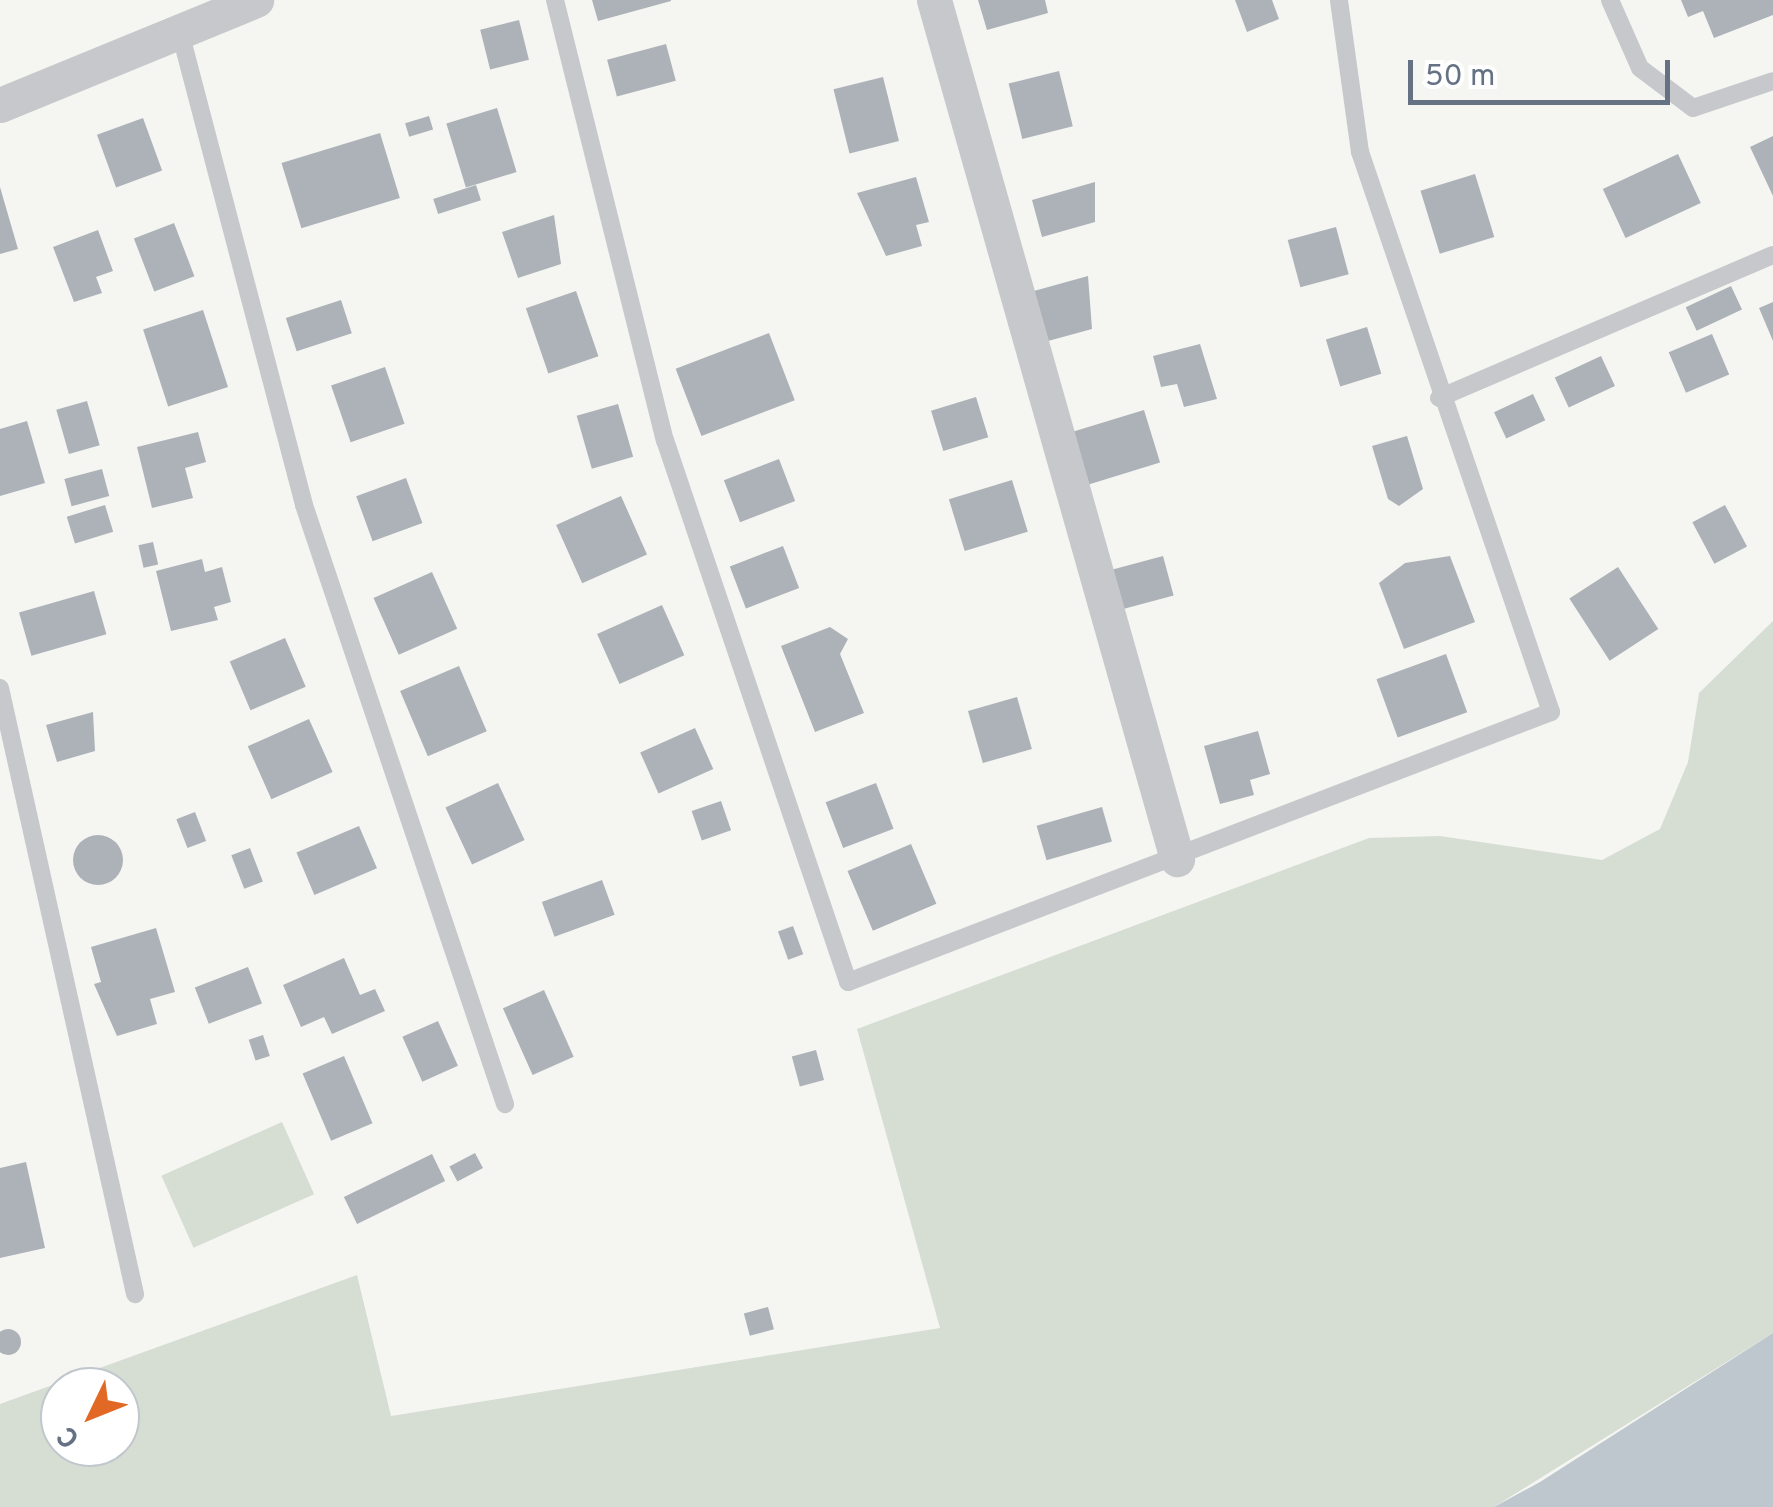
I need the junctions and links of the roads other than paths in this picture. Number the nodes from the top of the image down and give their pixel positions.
1 (256, 0) edge
2 (555, 0) edge
3 (934, 0) edge
4 (1339, 0) edge
5 (1610, 0) edge
6 (180, 32) junction
7 (1773, 81) edge
8 (0, 105) edge
9 (1773, 255) edge
10 (1439, 398) junction
11 (0, 688) edge
12 (1177, 859) junction
13 (506, 1104) dead end
14 (135, 1294) dead end

1 - 6 street
2 - 12 lane
3 - 12 street
4 - 10 lane
5 - 7 lane
6 - 8 street
6 - 13 lane
9 - 10 lane
10 - 12 lane
11 - 14 lane

